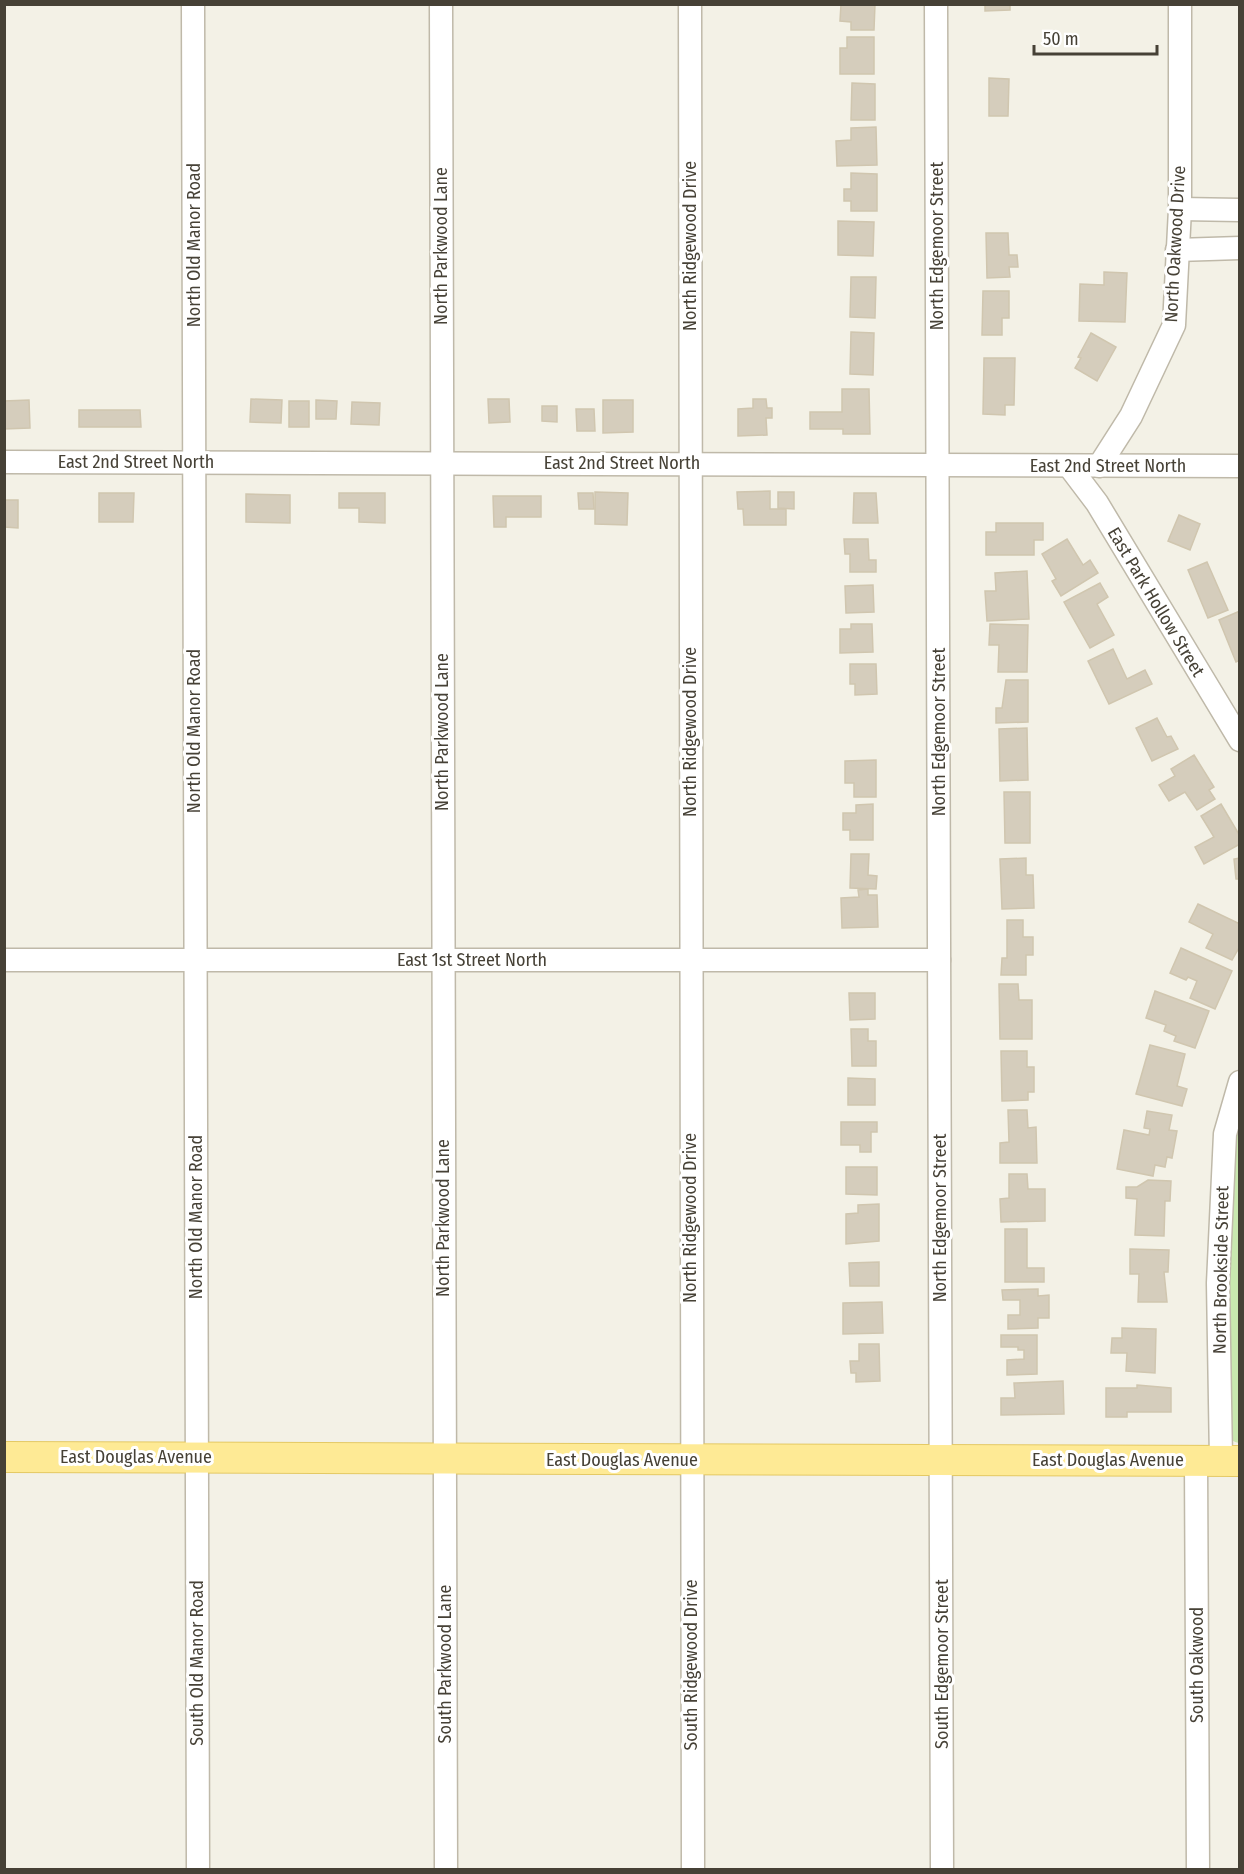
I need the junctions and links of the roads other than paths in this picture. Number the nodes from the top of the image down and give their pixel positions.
1 (193, 4) edge
2 (441, 4) edge
3 (690, 4) edge
4 (936, 4) edge
5 (1180, 4) edge
6 (1180, 209) junction
7 (1239, 210) edge
8 (1239, 248) edge
9 (1178, 250) junction
10 (4, 462) edge
11 (194, 462) junction
12 (442, 462) junction
13 (691, 463) junction
14 (938, 465) junction
15 (1069, 466) junction
16 (1099, 466) junction
17 (1239, 466) edge
18 (1239, 740) edge
19 (4, 960) edge
20 (195, 960) junction
21 (442, 960) junction
22 (690, 960) junction
23 (939, 960) junction
24 (1239, 1082) edge
25 (4, 1457) edge
26 (196, 1458) junction
27 (444, 1459) junction
28 (941, 1459) junction
29 (1219, 1460) edge
30 (690, 1461) junction
31 (198, 1869) edge
32 (446, 1869) edge
33 (693, 1869) edge
34 (942, 1869) edge
35 (1198, 1869) edge

1 - 11 street, North Old Manor Road
2 - 12 street, North Parkwood Lane
3 - 13 street, North Ridgewood Drive
4 - 14 street, North Edgemoor Street
5 - 6 street, North Oakwood Drive
6 - 7 street
6 - 9 street, North Oakwood Drive
8 - 9 street
9 - 16 street, North Oakwood Drive
10 - 11 street, East 2nd Street North
11 - 12 street, East 2nd Street North
11 - 20 street, North Old Manor Road
12 - 13 street, East 2nd Street North
12 - 21 street, North Parkwood Lane
13 - 14 street, East 2nd Street North
13 - 22 street, North Ridgewood Drive
14 - 15 street, East 2nd Street North
14 - 23 street, North Edgemoor Street
15 - 16 street, East 2nd Street North
15 - 18 street, East Park Hollow Street
16 - 17 street, East 2nd Street North
19 - 20 street, East 1st Street North
20 - 21 street, East 1st Street North
20 - 26 street, North Old Manor Road
21 - 22 street, East 1st Street North
21 - 27 street, North Parkwood Lane
22 - 23 street, East 1st Street North
22 - 30 street, North Ridgewood Drive
23 - 28 street, North Edgemoor Street
24 - 29 street, North Brookside Street
25 - 26 main road, East Douglas Avenue
26 - 27 main road, East Douglas Avenue
26 - 31 street, South Old Manor Road
27 - 30 main road, East Douglas Avenue
27 - 32 street, South Parkwood Lane
28 - 29 main road, East Douglas Avenue
28 - 30 main road, East Douglas Avenue
28 - 34 street, South Edgemoor Street
29 - 35 street, South Oakwood
30 - 33 street, South Ridgewood Drive

